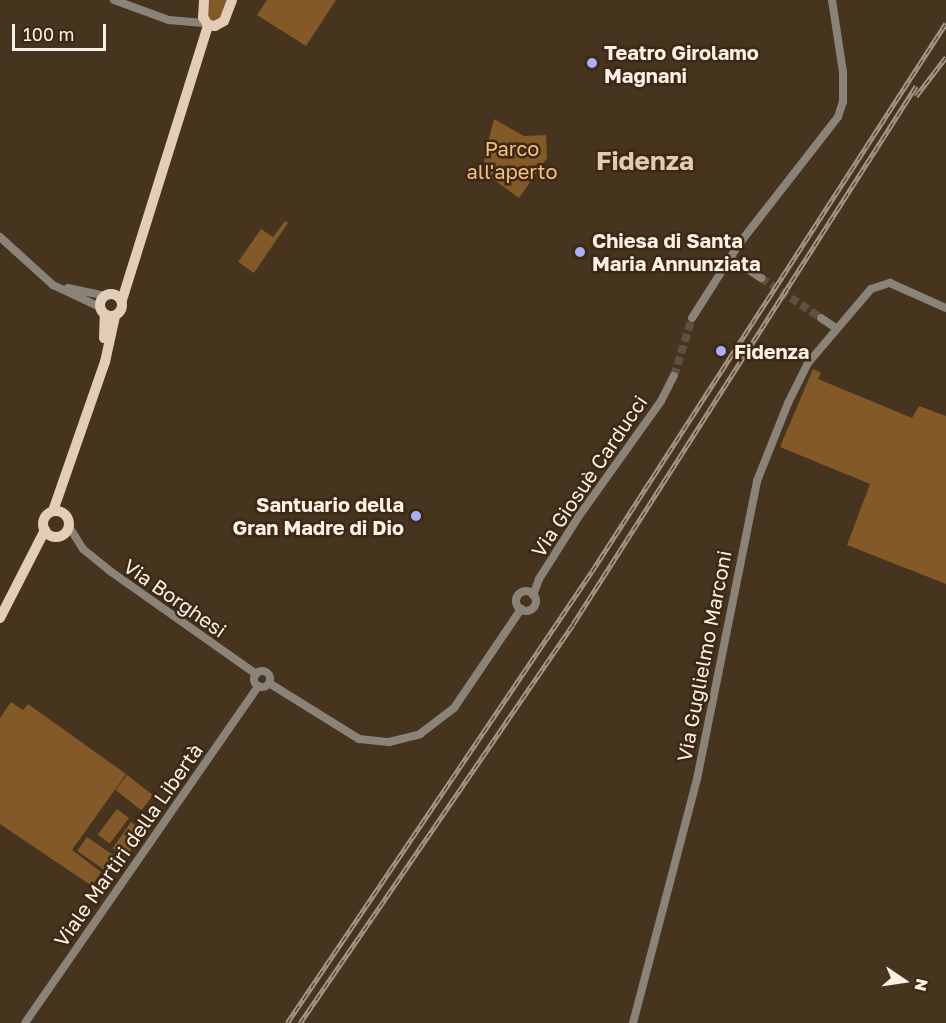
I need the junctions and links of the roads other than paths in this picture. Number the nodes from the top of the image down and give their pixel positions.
1 (114, 0) edge
2 (232, 0) edge
3 (832, 0) edge
4 (838, 0) edge
5 (203, 3) edge
6 (184, 19) junction
7 (834, 21) junction
8 (211, 24) junction
9 (0, 237) edge
10 (137, 253) junction
11 (733, 258) junction
12 (761, 278) tunnel mouth
13 (58, 287) junction
14 (106, 295) junction
15 (122, 300) junction
16 (946, 308) edge
17 (107, 312) junction
18 (692, 318) tunnel mouth
19 (821, 318) tunnel mouth
20 (836, 328) junction
21 (674, 376) tunnel mouth
22 (59, 513) junction
23 (57, 531) junction
24 (533, 595) junction
25 (521, 609) junction
26 (0, 618) edge
27 (256, 674) junction
28 (269, 683) junction
29 (258, 686) junction
30 (25, 1023) edge
31 (633, 1023) edge

1 - 6 street
2 - 8 main road
3 - 7 street
4 - 7 street
5 - 6 street
5 - 8 main road
6 - 8 street
7 - 11 street
8 - 10 main road
9 - 13 street
10 - 14 main road
10 - 15 main road
11 - 12 street
11 - 18 street
13 - 14 street
13 - 17 street
14 - 15 main road
14 - 17 main road
15 - 17 main road
16 - 20 street, Via Guglielmo Marconi
17 - 22 main road
19 - 20 street
20 - 31 street, Via Guglielmo Marconi
21 - 24 street, Via Giosuè Carducci
22 - 23 main road
22 - 23 main road
23 - 26 main road
23 - 27 street, Via Borghesi
24 - 25 street
24 - 25 street
25 - 28 street
27 - 28 street, Via Borghesi
27 - 29 street
28 - 29 street
29 - 30 street, Viale Martiri della Libertà

